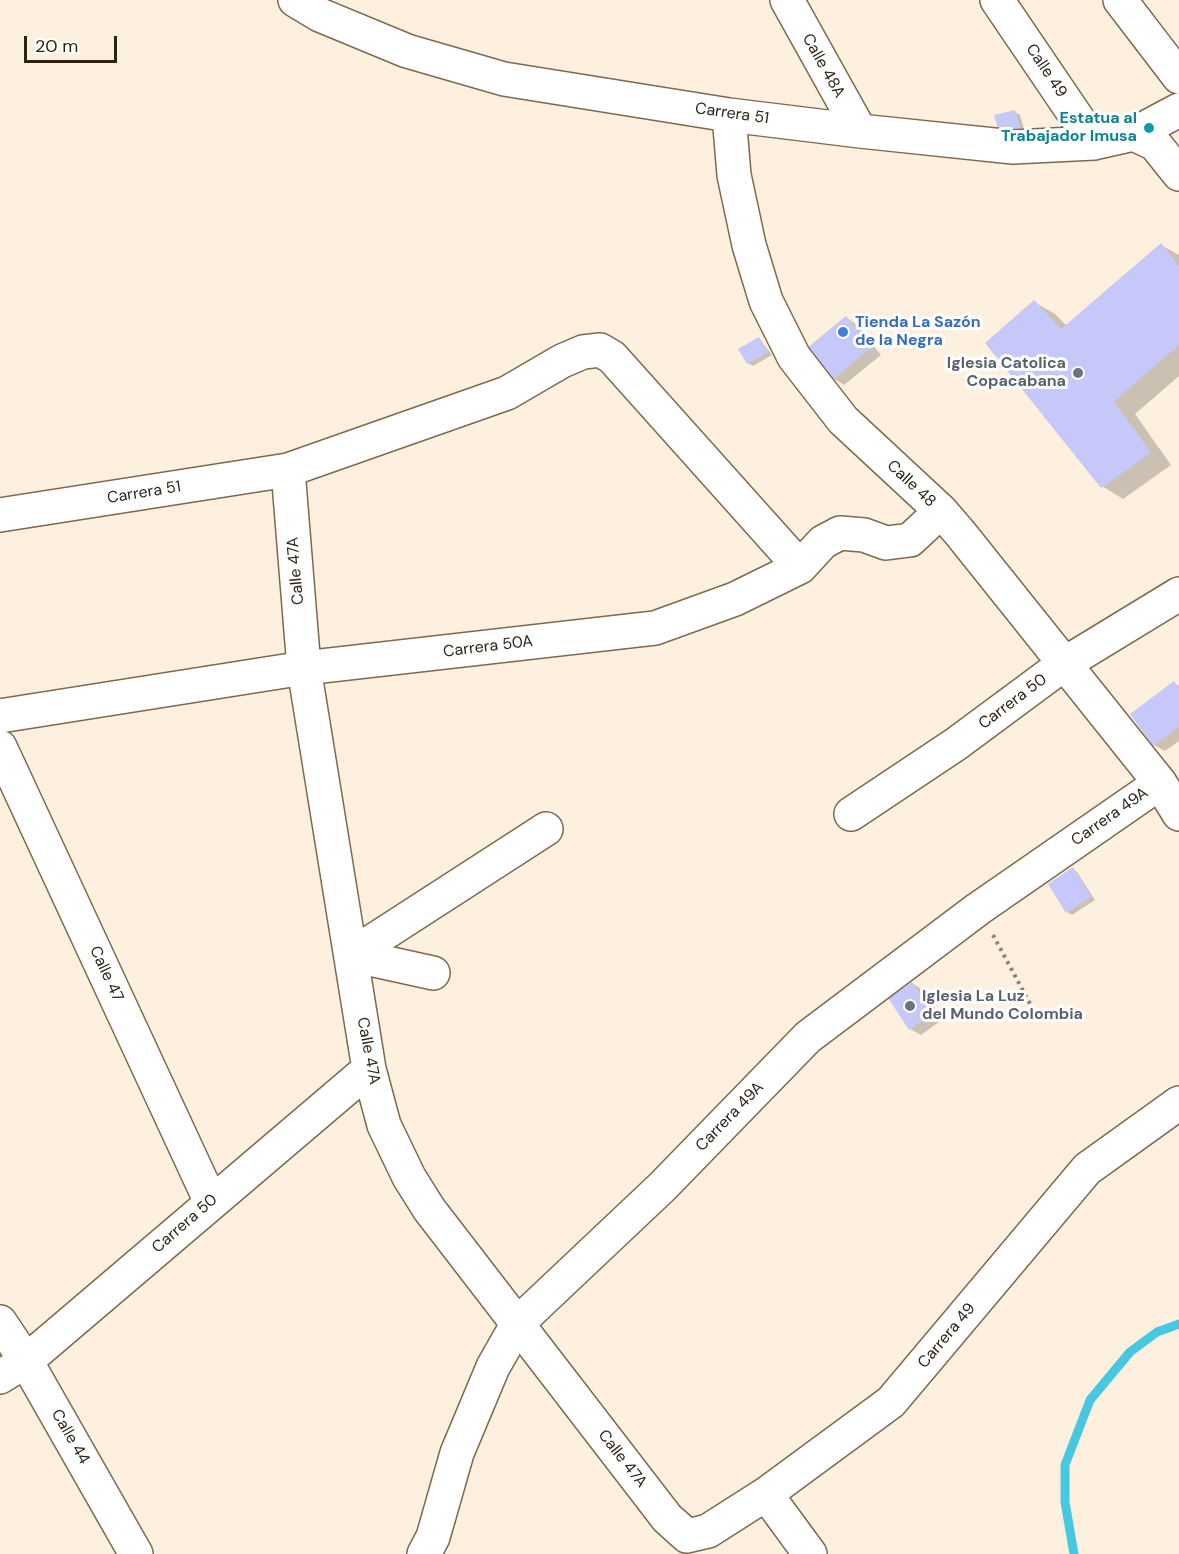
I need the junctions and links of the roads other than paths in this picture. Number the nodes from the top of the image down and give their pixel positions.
1 (295, 0) edge
2 (787, 0) edge
3 (998, 0) edge
4 (1120, 0) edge
5 (1179, 77) edge
6 (1179, 110) edge
7 (729, 115) junction
8 (860, 131) junction
9 (1134, 134) junction
10 (1094, 142) junction
11 (1174, 157) edge
12 (288, 470) junction
13 (941, 511) junction
14 (0, 515) edge
15 (801, 567) junction
16 (1179, 594) edge
17 (1064, 664) junction
18 (304, 668) junction
19 (0, 717) edge
20 (0, 747) edge
21 (1160, 783) junction
22 (851, 814) dead end
23 (1179, 814) edge
24 (546, 829) dead end
25 (351, 955) junction
26 (433, 973) dead end
27 (369, 1068) junction
28 (1179, 1103) edge
29 (212, 1202) junction
30 (0, 1322) edge
31 (518, 1323) junction
32 (13, 1369) edge
33 (766, 1494) junction
34 (687, 1536) joint
35 (136, 1554) edge
36 (424, 1554) edge
37 (810, 1554) edge

1 - 7 street, Carrera 51
2 - 8 street, Calle 48A
3 - 10 street, Calle 49
4 - 5 street
6 - 9 street, Carrera 51
7 - 8 street, Carrera 51
7 - 13 street, Calle 48
8 - 10 street, Carrera 51
9 - 10 street, Carrera 51
9 - 11 street
12 - 14 street, Carrera 51
12 - 15 street, Carrera 51
12 - 18 street, Calle 47A
13 - 15 street, Carrera 50A
13 - 17 street, Calle 48
15 - 18 street, Carrera 50A
16 - 17 street, Carrera 50
17 - 21 street, Calle 48
17 - 22 street, Carrera 50
18 - 19 street, Carrera 50A
18 - 25 street, Calle 47A
20 - 29 street, Calle 47
21 - 23 street, Calle 48
21 - 31 street, Carrera 49A
24 - 25 street
25 - 26 street
25 - 27 street, Calle 47A
27 - 29 street, Carrera 50
27 - 31 street, Calle 47A
28 - 33 street, Carrera 49
29 - 32 street, Carrera 50
30 - 32 street, Calle 44
31 - 34 street, Calle 47A
31 - 36 street, Carrera 49A
32 - 35 street, Calle 44
33 - 34 street, Carrera 49
33 - 37 street

